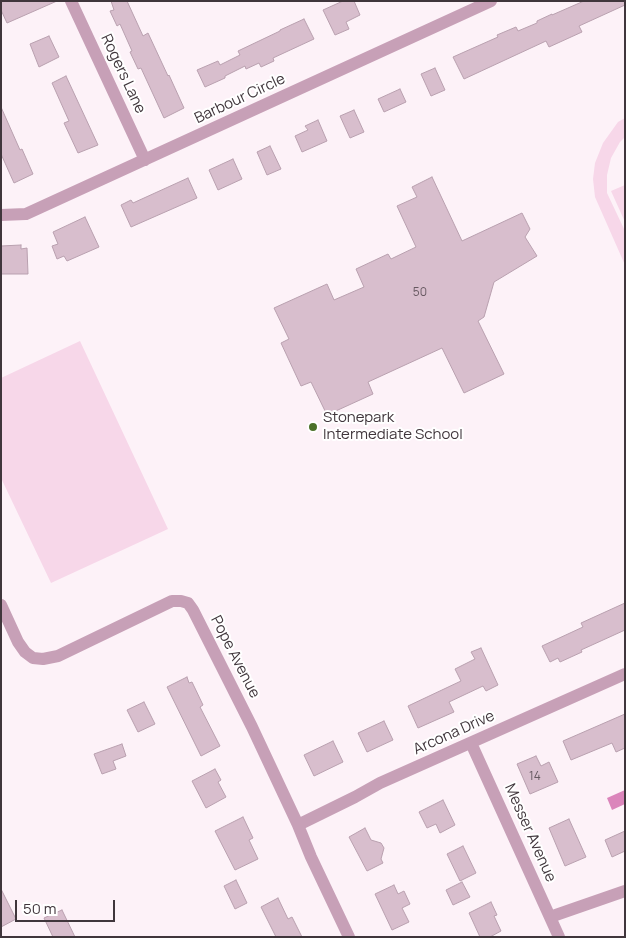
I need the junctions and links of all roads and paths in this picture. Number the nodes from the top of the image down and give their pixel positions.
1 (71, 1) edge
2 (490, 1) edge
3 (145, 160) junction
4 (1, 215) edge
5 (1, 605) edge
6 (625, 674) edge
7 (471, 743) junction
8 (298, 825) junction
9 (625, 890) edge
10 (550, 917) junction
11 (349, 937) edge
12 (559, 937) edge

1 - 3 street, Rogers Lane
2 - 3 street, Barbour Circle
3 - 4 street, Barbour Circle
5 - 8 street, Pope Avenue
6 - 7 street, Arcona Drive
7 - 8 street, Arcona Drive
7 - 10 street, Messer Avenue
8 - 11 street, Pope Avenue
9 - 10 street
10 - 12 street, Messer Avenue

